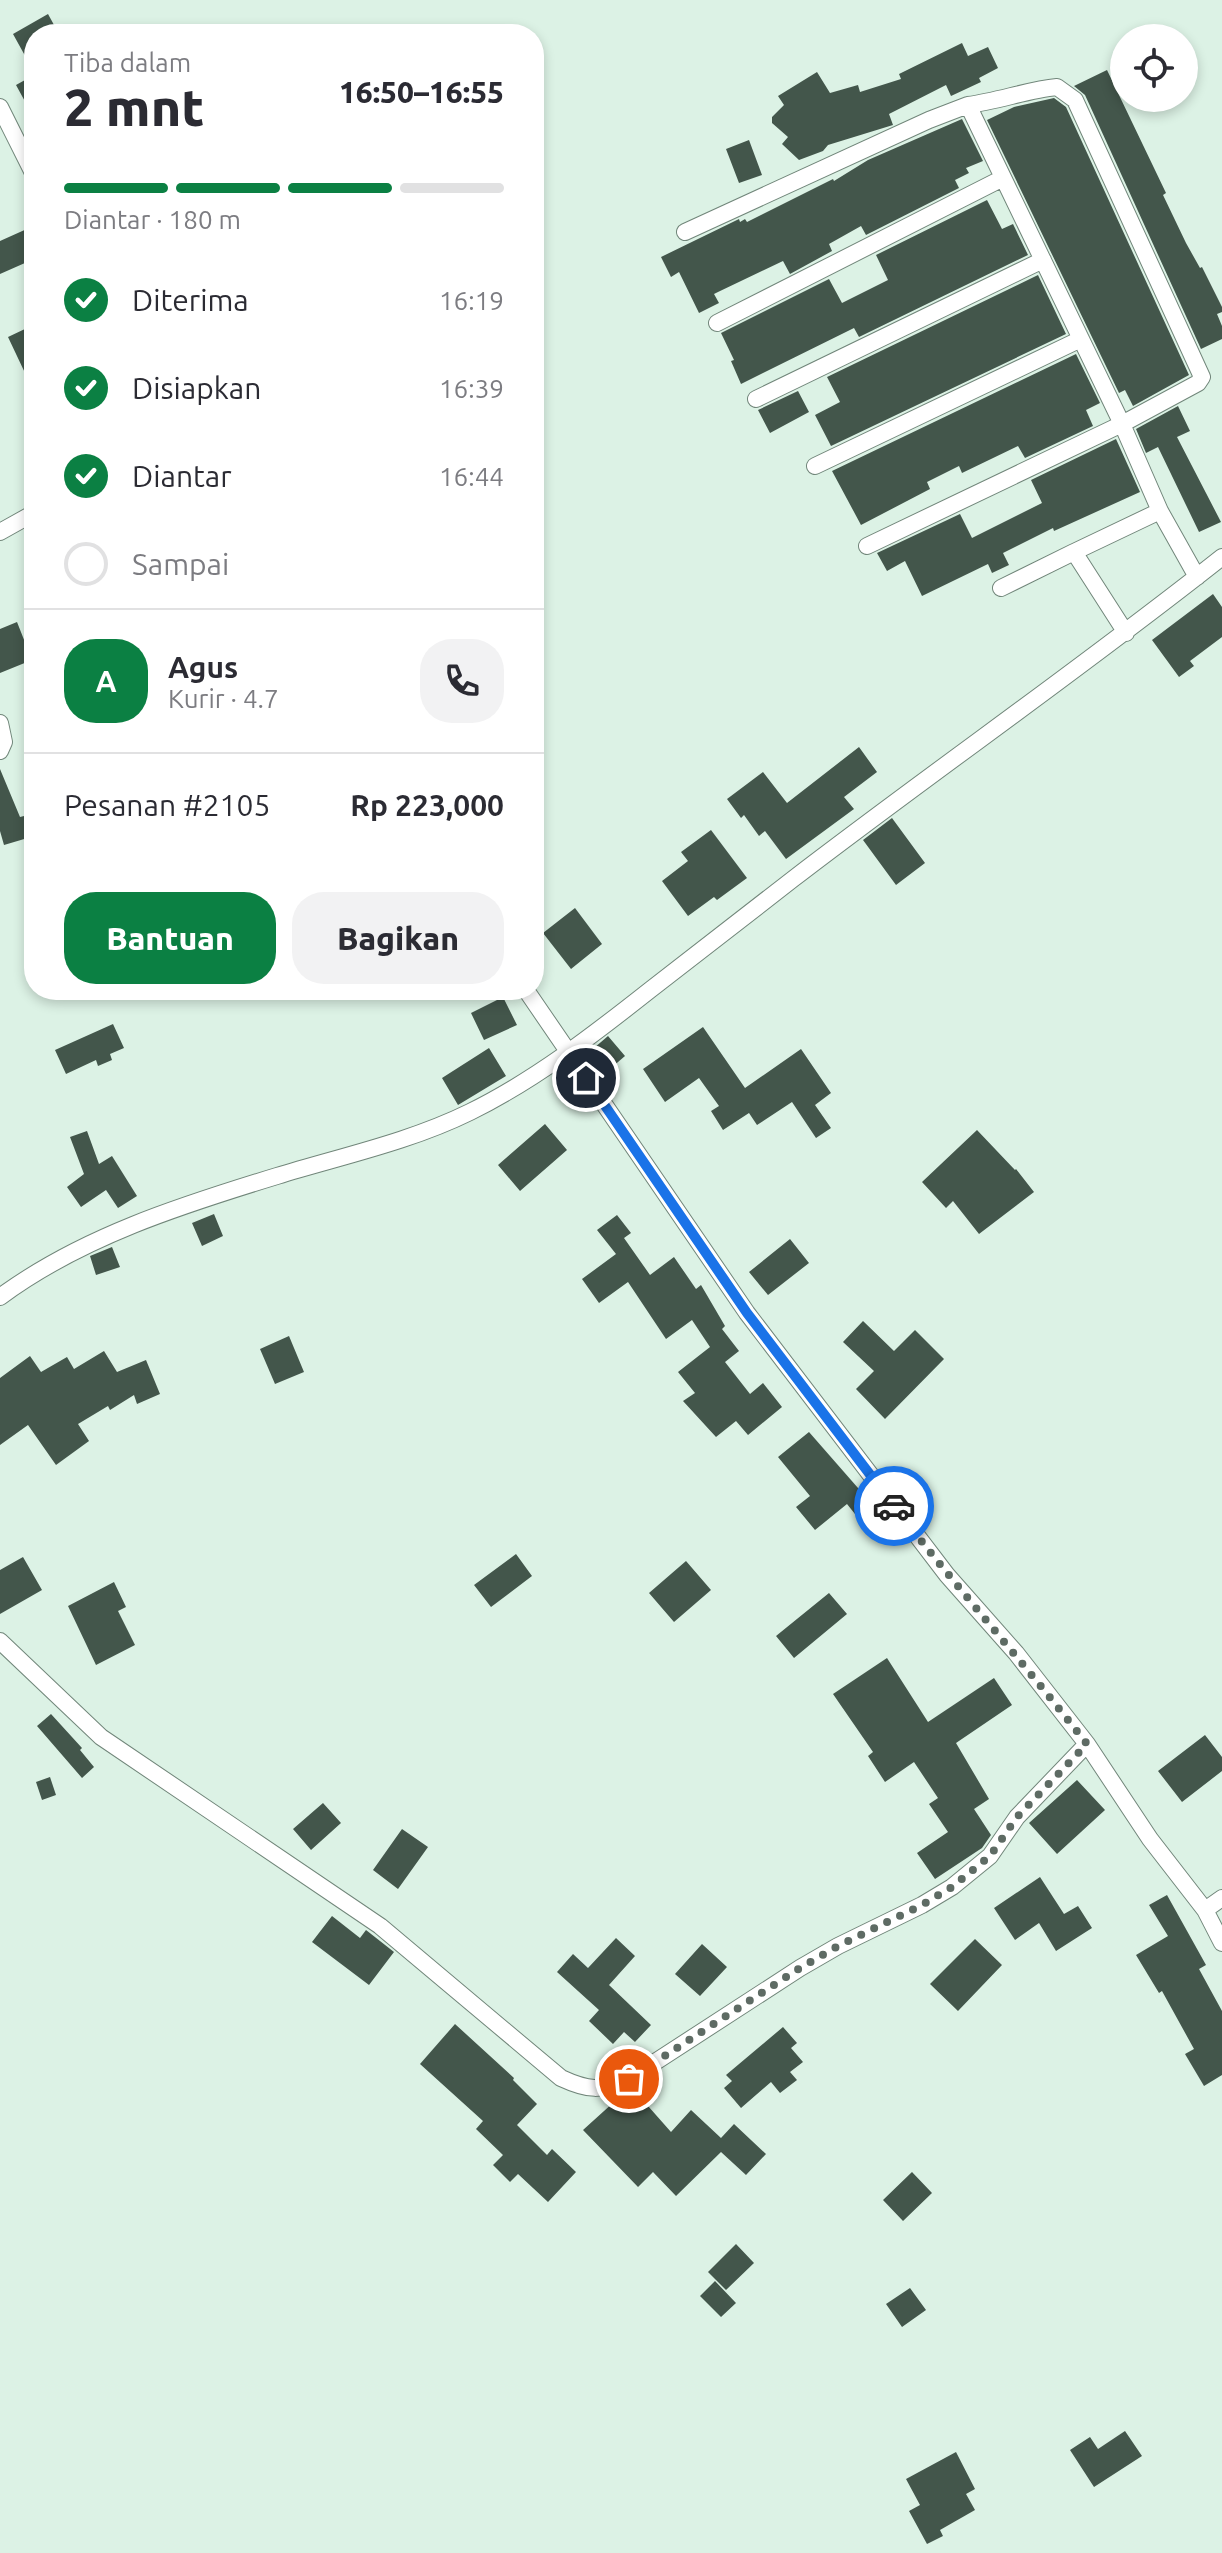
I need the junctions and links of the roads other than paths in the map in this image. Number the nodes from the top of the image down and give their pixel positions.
1 (968, 105) junction
2 (0, 107) edge
3 (24, 155) edge
4 (1003, 178) junction
5 (685, 232) dead end
6 (1043, 260) junction
7 (717, 323) dead end
8 (1081, 339) junction
9 (756, 399) dead end
10 (1122, 424) junction
11 (815, 466) dead end
12 (1160, 511) junction
13 (24, 519) edge
14 (0, 532) edge
15 (867, 546) dead end
16 (1074, 552) junction
17 (1222, 557) edge
18 (1197, 577) junction
19 (1001, 588) dead end
20 (1126, 633) junction
21 (0, 723) edge
22 (0, 751) edge
23 (533, 1000) edge
24 (569, 1053) junction
25 (0, 1297) edge
26 (0, 1641) edge
27 (1087, 1744) junction
28 (1222, 1898) edge
29 (1205, 1910) junction
30 (1222, 1943) edge

1 - 4 street
1 - 5 street
1 - 10 street
2 - 3 street
4 - 6 street
4 - 7 street
6 - 8 street
6 - 9 street
8 - 10 street
8 - 11 street
10 - 12 street
10 - 15 street
12 - 16 street
12 - 18 street
13 - 14 street
16 - 19 street
16 - 20 street
17 - 18 street
18 - 20 street
20 - 24 street
21 - 22 street
23 - 24 street
24 - 25 street
24 - 27 street
26 - 27 street
27 - 29 street
28 - 29 street
29 - 30 street

